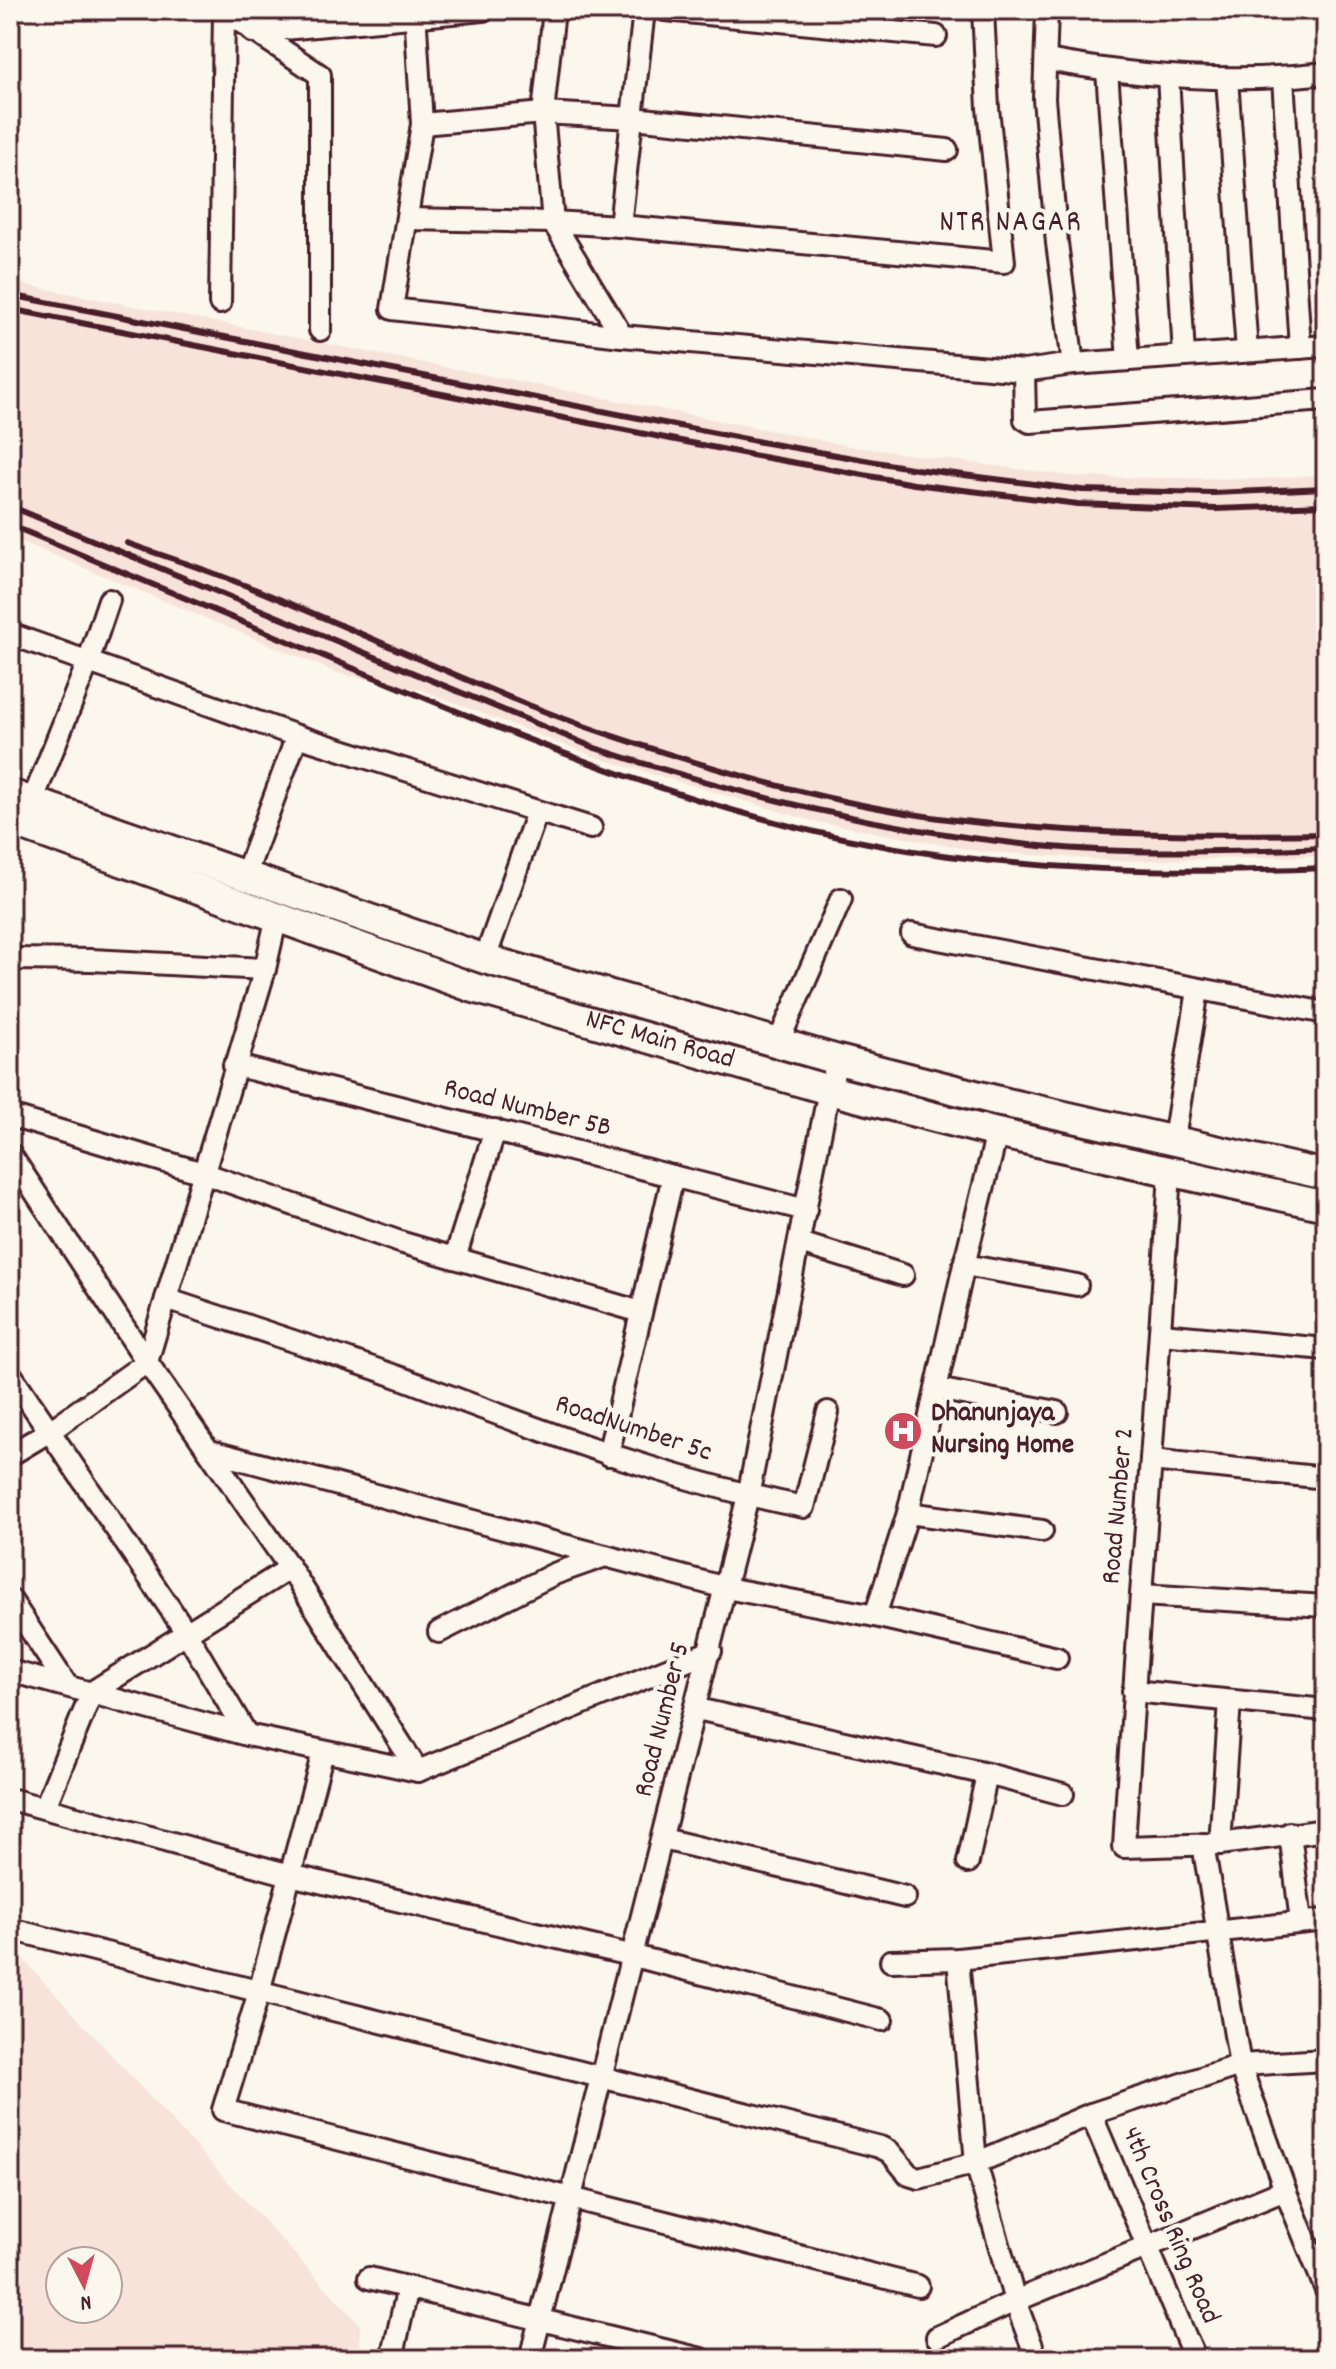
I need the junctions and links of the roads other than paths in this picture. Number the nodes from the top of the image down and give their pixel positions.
1 (483, 10) edge
2 (554, 10) edge
3 (644, 10) edge
4 (665, 10) edge
5 (983, 10) edge
6 (1047, 10) edge
7 (224, 11) edge
8 (415, 13) edge
9 (253, 32) junction
10 (936, 36) dead end
11 (1047, 60) junction
12 (1107, 71) junction
13 (1326, 73) edge
14 (1168, 76) junction
15 (1283, 78) junction
16 (1227, 79) junction
17 (543, 113) junction
18 (633, 118) junction
19 (422, 124) junction
20 (947, 150) dead end
21 (407, 219) junction
22 (553, 222) junction
23 (620, 226) junction
24 (220, 303) dead end
25 (320, 330) dead end
26 (622, 336) junction
27 (1326, 346) edge
28 (1300, 348) junction
29 (1247, 351) junction
30 (1184, 356) junction
31 (1128, 360) junction
32 (1073, 364) junction
33 (1024, 371) junction
34 (1326, 400) edge
35 (109, 600) dead end
36 (10, 634) edge
37 (88, 662) junction
38 (297, 736) junction
39 (21, 798) edge
40 (537, 812) junction
41 (10, 821) edge
42 (591, 828) dead end
43 (159, 860) junction
44 (245, 876) junction
45 (841, 899) dead end
46 (277, 916) junction
47 (912, 934) dead end
48 (10, 959) edge
49 (485, 959) junction
50 (265, 969) junction
51 (1198, 990) junction
52 (1325, 1007) edge
53 (778, 1043) junction
54 (838, 1060) junction
55 (234, 1065) junction
56 (829, 1090) junction
57 (10, 1116) edge
58 (495, 1130) junction
59 (997, 1133) junction
60 (1174, 1139) junction
61 (10, 1154) edge
62 (1170, 1170) junction
63 (203, 1173) junction
64 (1326, 1175) edge
65 (673, 1176) junction
66 (1326, 1206) edge
67 (806, 1210) junction
68 (800, 1243) junction
69 (455, 1258) junction
70 (964, 1265) junction
71 (903, 1275) dead end
72 (1077, 1285) dead end
73 (166, 1299) junction
74 (641, 1312) junction
75 (1161, 1334) junction
76 (1326, 1349) edge
77 (147, 1362) junction
78 (10, 1373) edge
79 (937, 1389) junction
80 (828, 1412) dead end
81 (1057, 1412) dead end
82 (50, 1431) junction
83 (210, 1451) junction
84 (10, 1455) edge
85 (608, 1455) junction
86 (1151, 1460) junction
87 (1326, 1478) edge
88 (748, 1496) junction
89 (908, 1513) junction
90 (1042, 1531) dead end
91 (605, 1556) junction
92 (290, 1568) junction
93 (726, 1588) junction
94 (1141, 1595) junction
95 (10, 1599) edge
96 (1326, 1606) edge
97 (875, 1616) junction
98 (186, 1632) junction
99 (439, 1632) dead end
100 (711, 1651) junction
101 (1057, 1658) dead end
102 (10, 1671) edge
103 (66, 1684) junction
104 (1133, 1691) junction
105 (92, 1692) junction
106 (1230, 1701) junction
107 (697, 1709) junction
108 (1326, 1710) edge
109 (247, 1735) junction
110 (323, 1752) junction
111 (418, 1771) junction
112 (987, 1774) junction
113 (1063, 1794) dead end
114 (10, 1799) edge
115 (45, 1807) junction
116 (1326, 1830) edge
117 (1290, 1833) junction
118 (663, 1839) junction
119 (1212, 1844) junction
120 (968, 1862) dead end
121 (290, 1875) junction
122 (905, 1897) dead end
123 (1326, 1920) edge
124 (1301, 1922) junction
125 (10, 1929) edge
126 (1216, 1931) junction
127 (634, 1956) junction
128 (958, 1959) junction
129 (891, 1961) dead end
130 (259, 1992) junction
131 (882, 2020) dead end
132 (1326, 2060) edge
133 (1240, 2065) junction
134 (603, 2077) junction
135 (1091, 2114) junction
136 (976, 2163) junction
137 (1285, 2190) junction
138 (571, 2199) junction
139 (1149, 2248) junction
140 (369, 2278) dead end
141 (918, 2286) dead end
142 (408, 2287) junction
143 (1326, 2290) edge
144 (1015, 2301) junction
145 (542, 2319) junction
146 (937, 2337) dead end
147 (392, 2359) edge
148 (530, 2359) edge
149 (701, 2359) edge
150 (1037, 2359) edge
151 (1195, 2359) edge

1 - 8 street
2 - 17 street
3 - 18 street
4 - 10 street
5 - 23 street
6 - 11 street
7 - 9 street
7 - 24 street
8 - 9 street
8 - 19 street
9 - 25 street
11 - 12 street
11 - 32 street
12 - 14 street
12 - 31 street
13 - 15 street
14 - 16 street
14 - 30 street
15 - 16 street
15 - 28 street
16 - 29 street
17 - 18 street
17 - 19 street
17 - 22 street
18 - 20 street
18 - 23 street
19 - 21 street
21 - 22 street
21 - 26 street
22 - 23 street
22 - 26 street
26 - 33 street
27 - 28 street
28 - 29 street
29 - 30 street
30 - 31 street
31 - 32 street
32 - 33 street
33 - 34 street
35 - 37 street
36 - 37 street
37 - 38 street
37 - 39 street
38 - 40 street
38 - 44 street
39 - 43 main road, NFC Main Road
40 - 42 street
40 - 49 street
41 - 43 main road, NFC Main Road
43 - 44 main road, NFC Main Road
43 - 46 main road, NFC Main Road
44 - 49 main road, NFC Main Road
45 - 53 street
46 - 50 street
46 - 56 main road, NFC Main Road
47 - 51 street
48 - 50 street
49 - 53 main road, NFC Main Road
50 - 55 street
51 - 52 street
51 - 60 street
53 - 54 main road, NFC Main Road
54 - 56 street, Road Number 5
54 - 60 main road, NFC Main Road
55 - 58 street, Road Number 5B
55 - 63 street
56 - 59 main road, NFC Main Road
56 - 67 street, Road Number 5
57 - 63 street
58 - 65 street, Road Number 5B
58 - 69 street
59 - 62 main road, NFC Main Road
59 - 70 street
60 - 64 main road, NFC Main Road
61 - 77 street
62 - 66 main road, NFC Main Road
62 - 75 street, Road Number 2
63 - 69 street
63 - 73 street
65 - 67 street, Road Number 5B
65 - 74 street
67 - 68 street, Road Number 5
68 - 71 street
68 - 88 street, Road Number 5
69 - 74 street
70 - 72 street
70 - 79 street
73 - 77 street
73 - 85 street, RoadNumber 5c
74 - 85 street
75 - 76 street
75 - 86 street, Road Number 2
77 - 82 street
77 - 83 street
78 - 82 street
79 - 81 street
79 - 89 street
80 - 88 street, RoadNumber 5c
82 - 84 street
82 - 98 street
83 - 91 street
83 - 92 street
85 - 88 street, RoadNumber 5c
86 - 87 street
86 - 94 street, Road Number 2
88 - 93 street, Road Number 5
89 - 90 street
89 - 97 street
91 - 93 street
91 - 99 street
92 - 98 street
92 - 111 street
93 - 97 street
93 - 100 street, Road Number 5
94 - 96 street
94 - 104 street, Road Number 2
95 - 103 street
97 - 101 street
98 - 105 street
98 - 109 street
100 - 107 street, Road Number 5
100 - 111 street
102 - 103 street
103 - 105 street
104 - 106 street
104 - 119 street, Road Number 2
105 - 109 street
105 - 115 street
106 - 108 street
106 - 119 street
107 - 112 street
107 - 118 street, Road Number 5
109 - 110 street
110 - 111 street
110 - 121 street
112 - 113 street
112 - 120 street
114 - 115 street
115 - 121 street
116 - 117 street
117 - 119 street
117 - 124 street
118 - 122 street
118 - 127 street, Road Number 5
119 - 126 street
121 - 127 street
121 - 130 street
123 - 124 street
124 - 126 street
125 - 130 street
126 - 128 street
126 - 133 street
127 - 131 street
127 - 134 street, Road Number 5
128 - 129 street
128 - 136 street
130 - 134 street
130 - 138 street
132 - 133 street
133 - 135 street
133 - 137 street
134 - 136 street
134 - 138 street, Road Number 5
135 - 136 street
135 - 139 street, 4th Cross Ring Road
136 - 144 street
137 - 139 street
137 - 143 street
138 - 141 street
138 - 145 street, Road Number 5
139 - 144 street
139 - 151 street, 4th Cross Ring Road
140 - 142 street
142 - 145 street
142 - 147 street
144 - 146 street
144 - 150 street
145 - 148 street, Road Number 5
145 - 149 street

